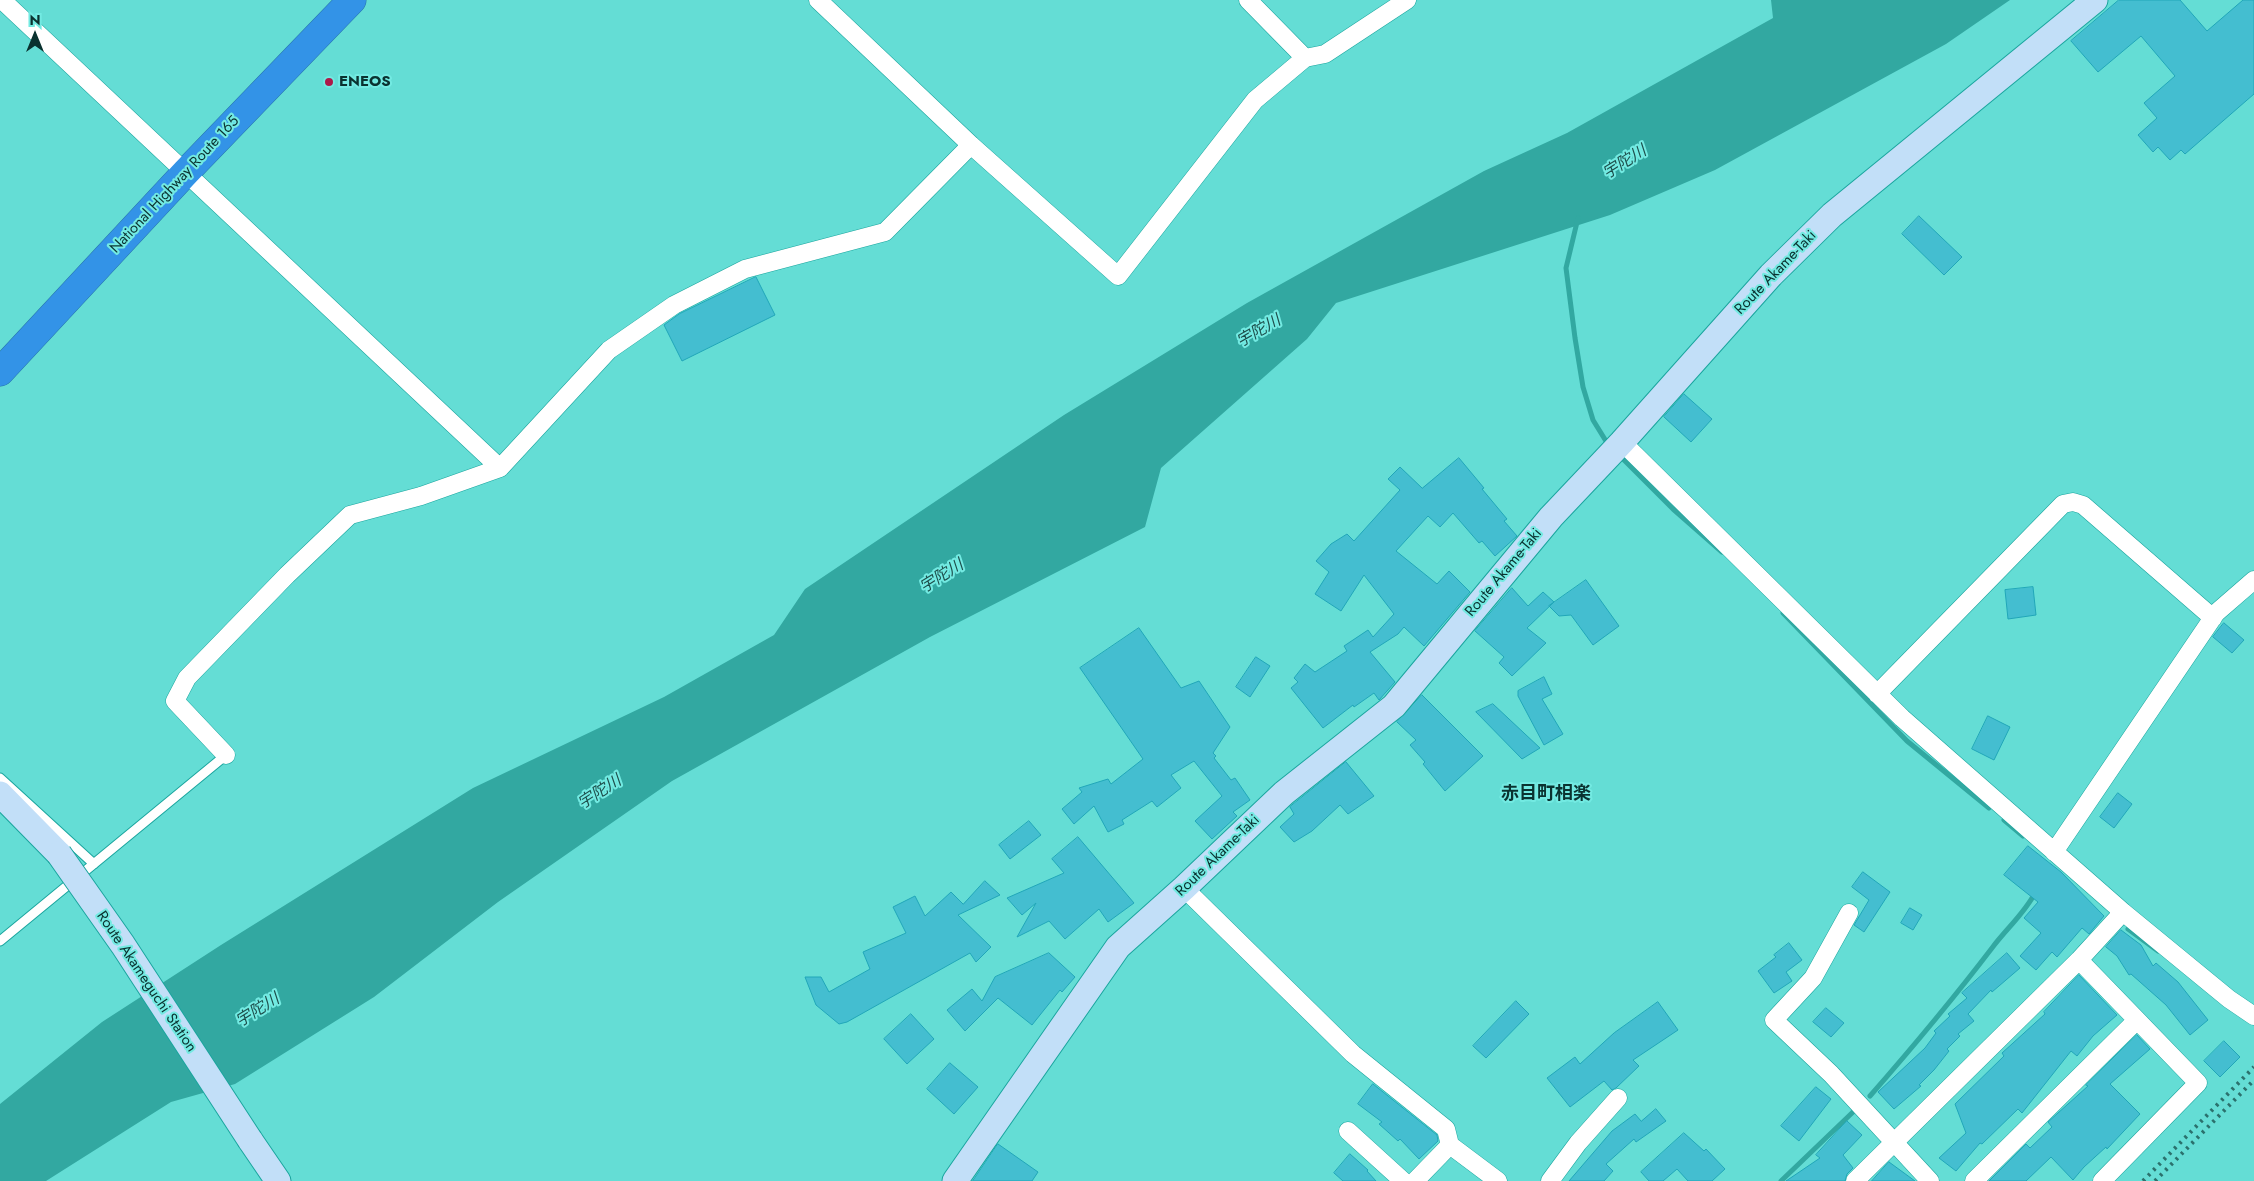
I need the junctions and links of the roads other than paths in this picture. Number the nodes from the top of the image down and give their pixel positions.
1 (2, 0) edge
2 (352, 0) edge
3 (818, 0) edge
4 (1248, 0) edge
5 (1407, 0) edge
6 (2095, 0) edge
7 (1305, 58) junction
8 (971, 144) junction
9 (186, 172) junction
10 (0, 372) edge
11 (1615, 449) junction
12 (500, 468) junction
13 (2254, 580) edge
14 (2213, 618) junction
15 (1877, 694) junction
16 (226, 755) joint
17 (0, 778) edge
18 (0, 794) edge
19 (2054, 852) junction
20 (94, 864) junction
21 (1184, 888) junction
22 (2123, 912) junction
23 (1849, 914) dead end
24 (0, 941) edge
25 (2079, 960) junction
26 (2254, 1016) edge
27 (2137, 1020) junction
28 (1618, 1098) dead end
29 (1348, 1131) dead end
30 (1894, 1144) junction
31 (1450, 1145) junction
32 (278, 1181) edge
33 (955, 1181) edge
34 (1403, 1181) edge
35 (1415, 1181) edge
36 (1498, 1181) edge
37 (1550, 1181) edge
38 (1855, 1181) edge
39 (1930, 1181) edge
40 (1974, 1181) edge
41 (2102, 1181) edge

1 - 9 street
2 - 9 highway, National Highway Route 165
3 - 8 street
4 - 7 street
5 - 7 street
6 - 11 main road, Route Akame-Taki
7 - 8 street
8 - 12 street
9 - 10 highway, National Highway Route 165
9 - 12 street
11 - 15 street
11 - 21 main road, Route Akame-Taki
12 - 16 street
13 - 14 street
14 - 15 street
14 - 19 street
15 - 19 street
16 - 20 lane
17 - 20 lane
18 - 32 main road, Route Akameguchi Station, bridge
19 - 22 street
20 - 24 lane
21 - 31 street
21 - 33 main road, Route Akame-Taki
22 - 25 street
22 - 26 street
23 - 30 street
25 - 27 street
25 - 30 street
27 - 40 street
27 - 41 street
28 - 37 street
29 - 34 street
30 - 38 street
30 - 39 street
31 - 35 street
31 - 36 street

